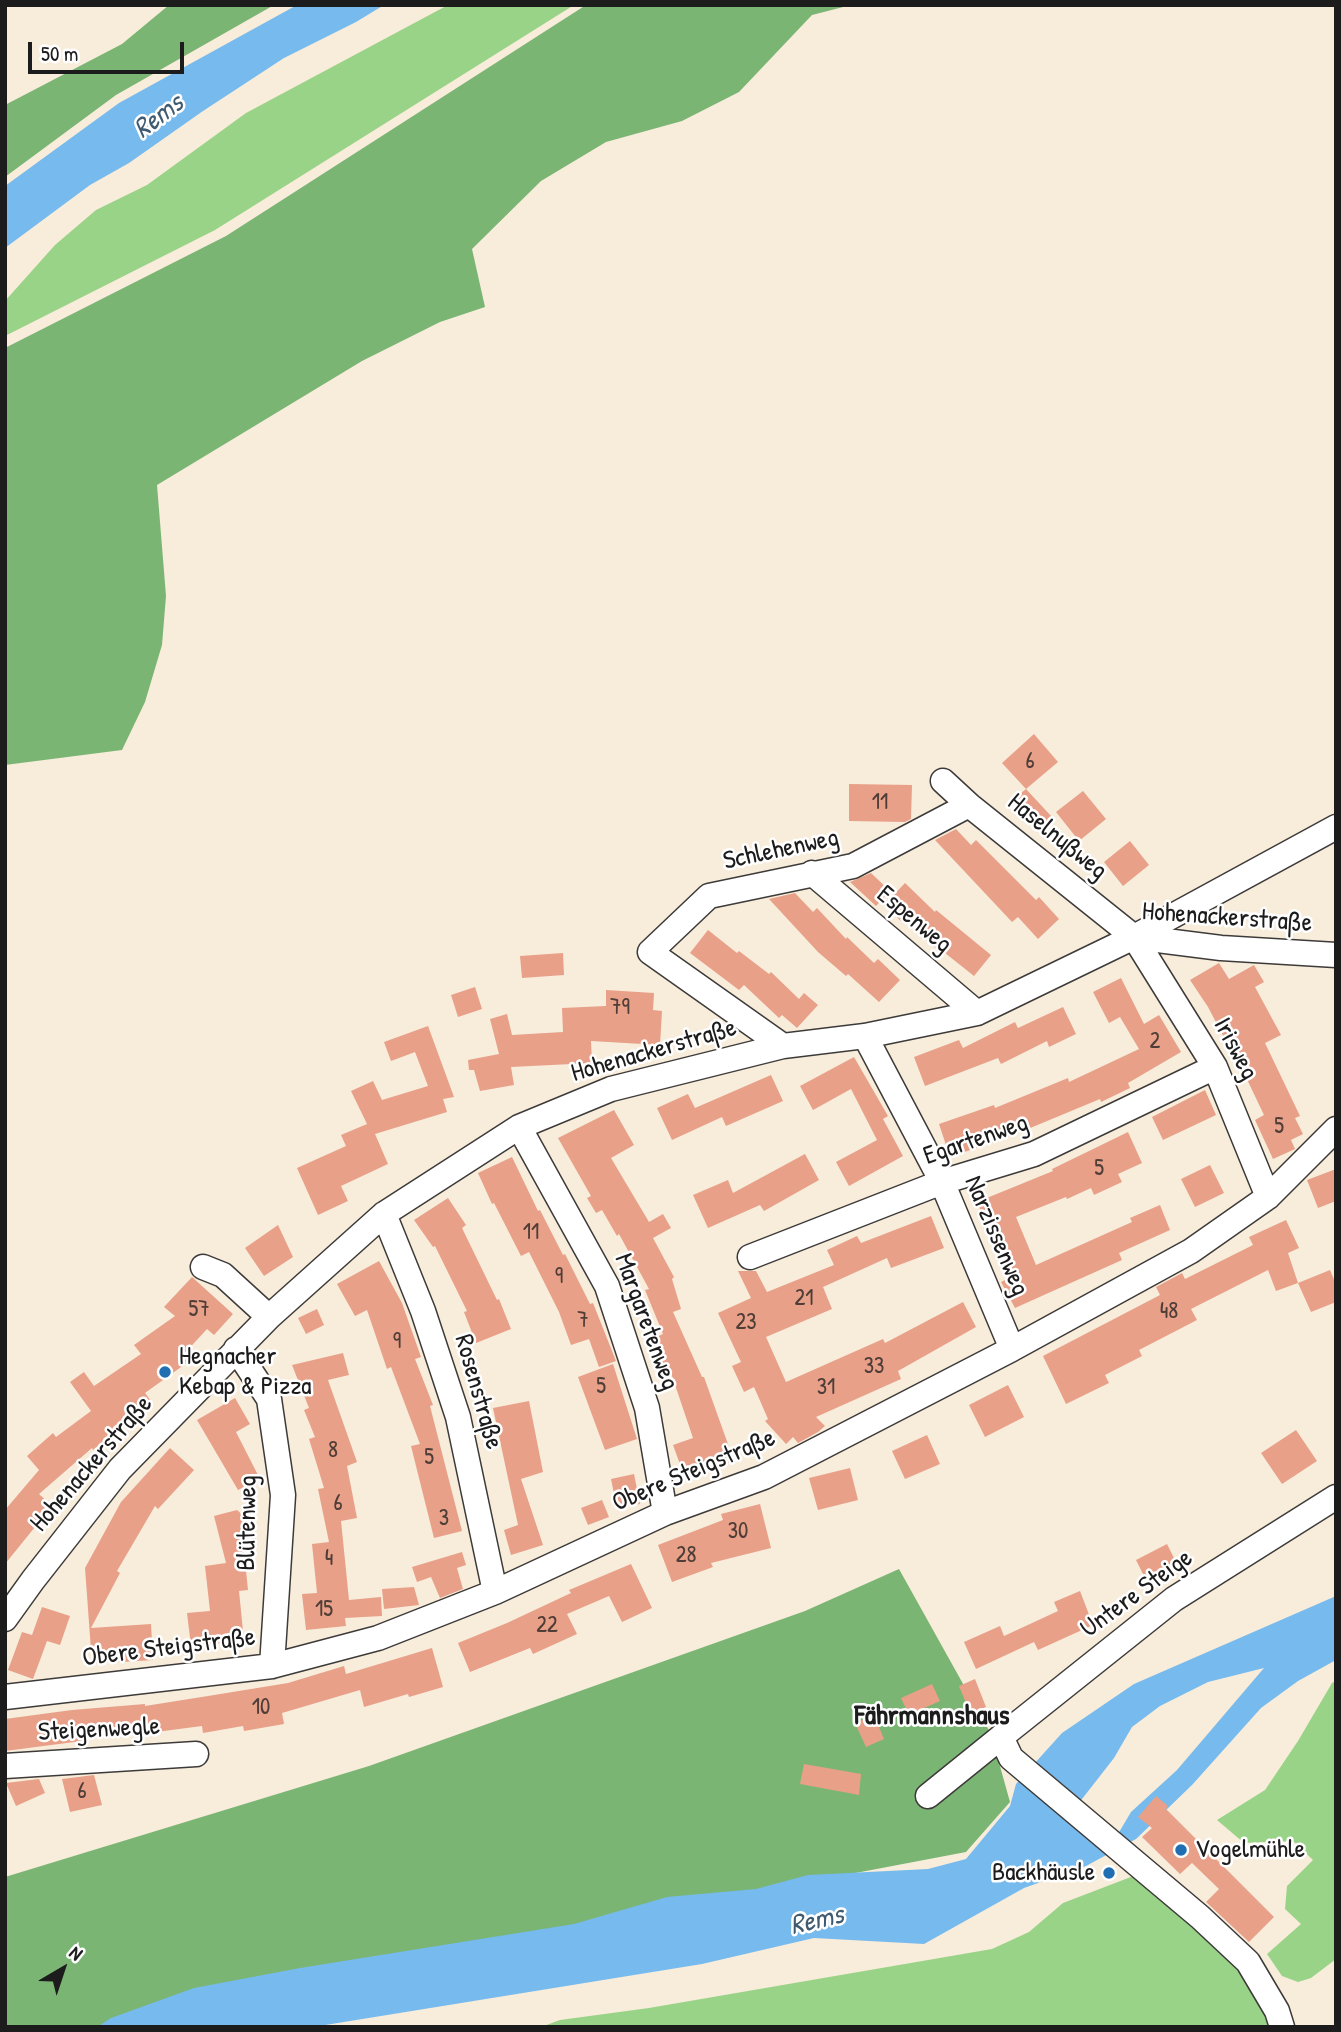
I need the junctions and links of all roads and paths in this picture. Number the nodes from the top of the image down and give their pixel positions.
1 (943, 782) dead end
2 (969, 805) junction
3 (1336, 827) edge
4 (812, 873) junction
5 (1134, 937) junction
6 (1336, 955) edge
7 (977, 1013) junction
8 (865, 1036) junction
9 (783, 1046) junction
10 (1215, 1067) junction
11 (519, 1127) junction
12 (1336, 1129) edge
13 (942, 1182) junction
14 (1268, 1197) junction
15 (384, 1214) junction
16 (750, 1256) dead end
17 (203, 1267) dead end
18 (269, 1317) junction
19 (236, 1349) junction
20 (1012, 1349) junction
21 (1336, 1497) edge
22 (664, 1513) junction
23 (495, 1592) junction
24 (5, 1619) edge
25 (272, 1666) junction
26 (5, 1698) edge
27 (1005, 1747) junction
28 (196, 1754) dead end
29 (5, 1766) edge
30 (928, 1796) dead end
31 (1282, 2027) edge

1 - 2 street, Haselnußweg
2 - 4 street, Schlehenweg
2 - 5 street, Haselnußweg
3 - 5 street
4 - 7 street, Espenweg
4 - 9 street, Schlehenweg
5 - 6 street, Hohenackerstraße
5 - 7 street, Hohenackerstraße
5 - 10 street, Irisweg
7 - 8 street, Hohenackerstraße
8 - 9 street, Hohenackerstraße
8 - 13 street, Narzissenweg
9 - 11 street, Hohenackerstraße
10 - 13 street, Egartenweg
10 - 14 street, Irisweg
11 - 15 street, Hohenackerstraße
11 - 22 street, Margaretenweg
12 - 14 street, Obere Steigstraße
13 - 16 street, Egartenweg
13 - 20 street, Narzissenweg
14 - 20 street, Obere Steigstraße
15 - 18 street, Hohenackerstraße
15 - 23 street, Rosenstraße
17 - 18 street
18 - 19 street, Hohenackerstraße
19 - 24 street, Hohenackerstraße
19 - 25 street, Blütenweg
20 - 22 street, Obere Steigstraße
21 - 27 street, Untere Steige
22 - 23 street, Obere Steigstraße
23 - 25 street, Obere Steigstraße
25 - 26 street, Obere Steigstraße
27 - 30 street, Untere Steige
27 - 31 street
28 - 29 street, Steigenwegle

